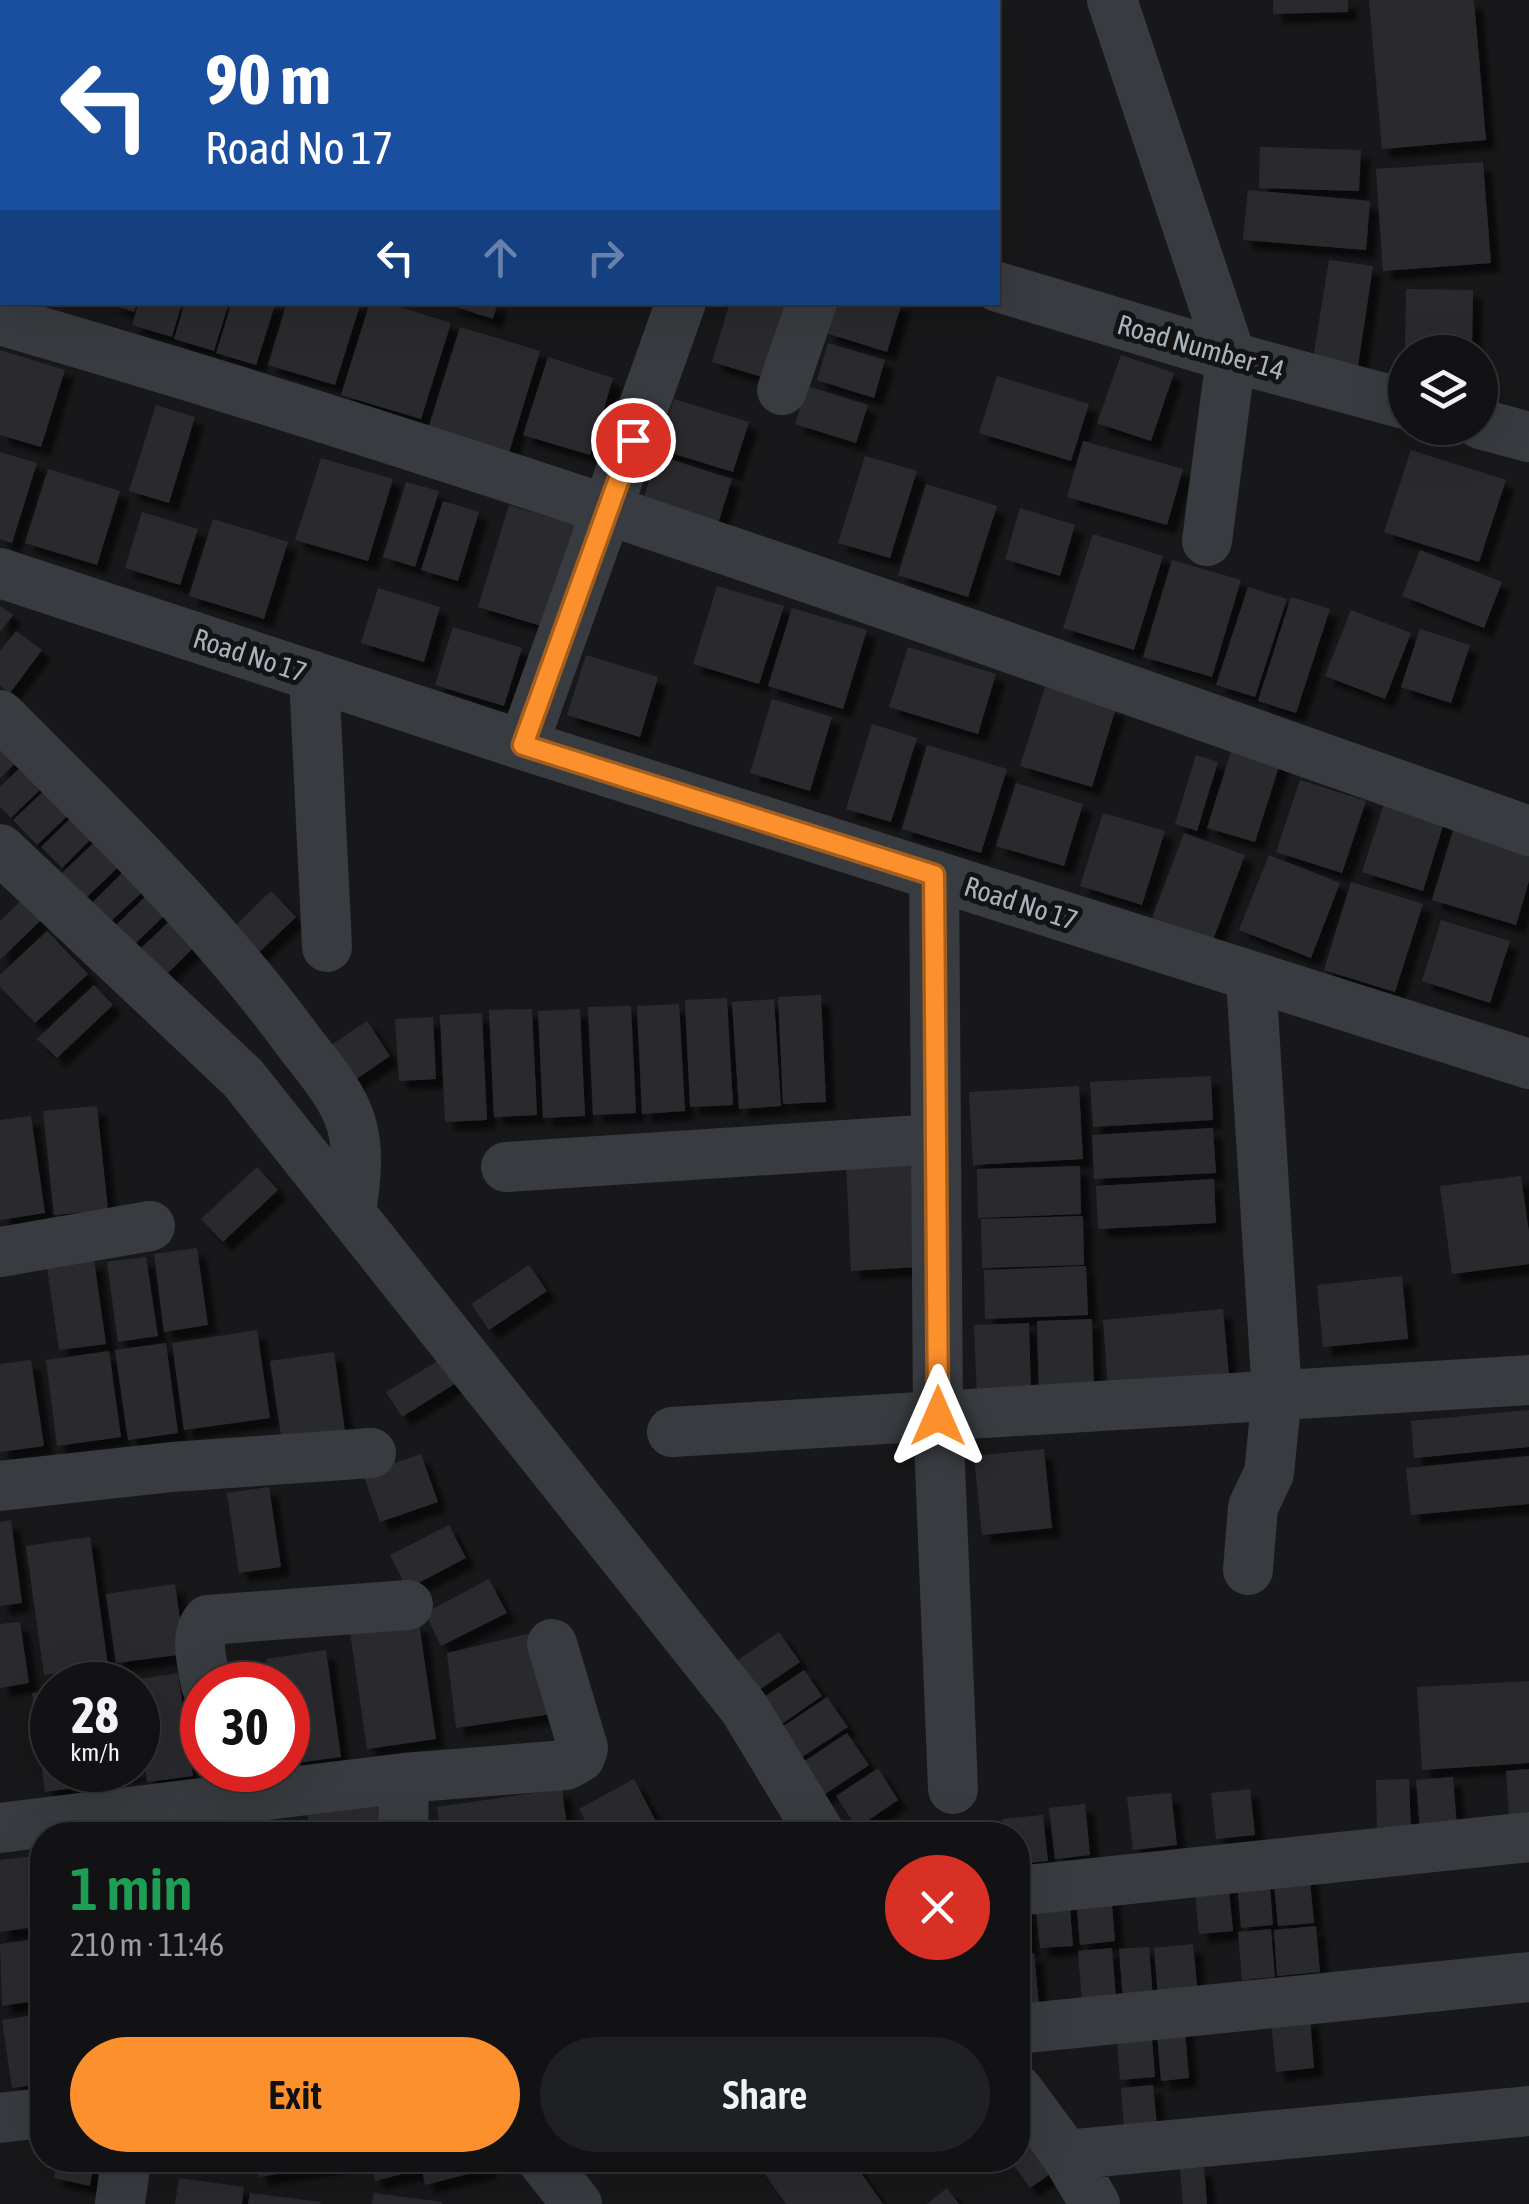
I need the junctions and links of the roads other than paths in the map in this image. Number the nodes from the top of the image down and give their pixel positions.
1 (1112, 0) edge
2 (1000, 288) edge
3 (680, 305) edge
4 (811, 305) edge
5 (0, 320) edge
6 (1231, 357) junction
7 (782, 390) dead end
8 (1388, 399) edge
9 (1498, 428) edge
10 (1529, 436) edge
11 (609, 508) junction
12 (1206, 541) dead end
13 (0, 573) edge
14 (314, 676) junction
15 (0, 716) edge
16 (523, 745) junction
17 (1529, 831) edge
18 (0, 849) edge
19 (934, 875) junction
20 (328, 948) dead end
21 (1251, 978) junction
22 (1529, 1064) edge
23 (936, 1139) junction
24 (506, 1167) dead end
25 (350, 1214) junction
26 (150, 1226) dead end
27 (0, 1252) edge
28 (1529, 1380) edge
29 (1277, 1395) junction
30 (938, 1416) junction
31 (672, 1432) dead end
32 (371, 1453) dead end
33 (0, 1486) edge
34 (1248, 1570) dead end
35 (408, 1605) dead end
36 (552, 1644) dead end
37 (202, 1662) edge
38 (404, 1778) junction
39 (310, 1782) edge
40 (952, 1789) dead end
41 (199, 1792) edge
42 (106, 1822) edge
43 (403, 1822) edge
44 (813, 1822) edge
45 (30, 1827) edge
46 (0, 1828) edge
47 (1529, 1837) edge
48 (1030, 1889) edge
49 (1529, 1977) edge
50 (1030, 2027) edge
51 (1030, 2106) edge
52 (1529, 2111) edge
53 (30, 2114) edge
54 (0, 2118) edge
55 (1066, 2155) junction
56 (124, 2172) edge
57 (552, 2172) edge
58 (120, 2204) edge
59 (577, 2204) edge
60 (1095, 2204) edge

1 - 6 street
2 - 6 street, Road Number 14
3 - 11 street
4 - 7 street
5 - 11 street
6 - 8 street, Road Number 14
6 - 12 street
9 - 10 street
11 - 16 street
11 - 17 street
13 - 14 street, Road No 17
14 - 16 street, Road No 17
14 - 20 street
15 - 25 street
16 - 19 street, Road No 17
18 - 25 street
19 - 21 street, Road No 17
19 - 23 street
21 - 22 street, Road No 17
21 - 29 street
23 - 24 street
23 - 30 street
25 - 44 street
26 - 27 street
28 - 29 street
29 - 30 street
29 - 34 street
30 - 31 street
30 - 40 street
32 - 33 street
35 - 37 street
36 - 38 street
38 - 39 street
38 - 43 street
41 - 42 street
45 - 46 street
47 - 48 street
49 - 50 street
51 - 55 street
52 - 55 street
53 - 54 street
55 - 60 street
56 - 58 street
57 - 59 street

